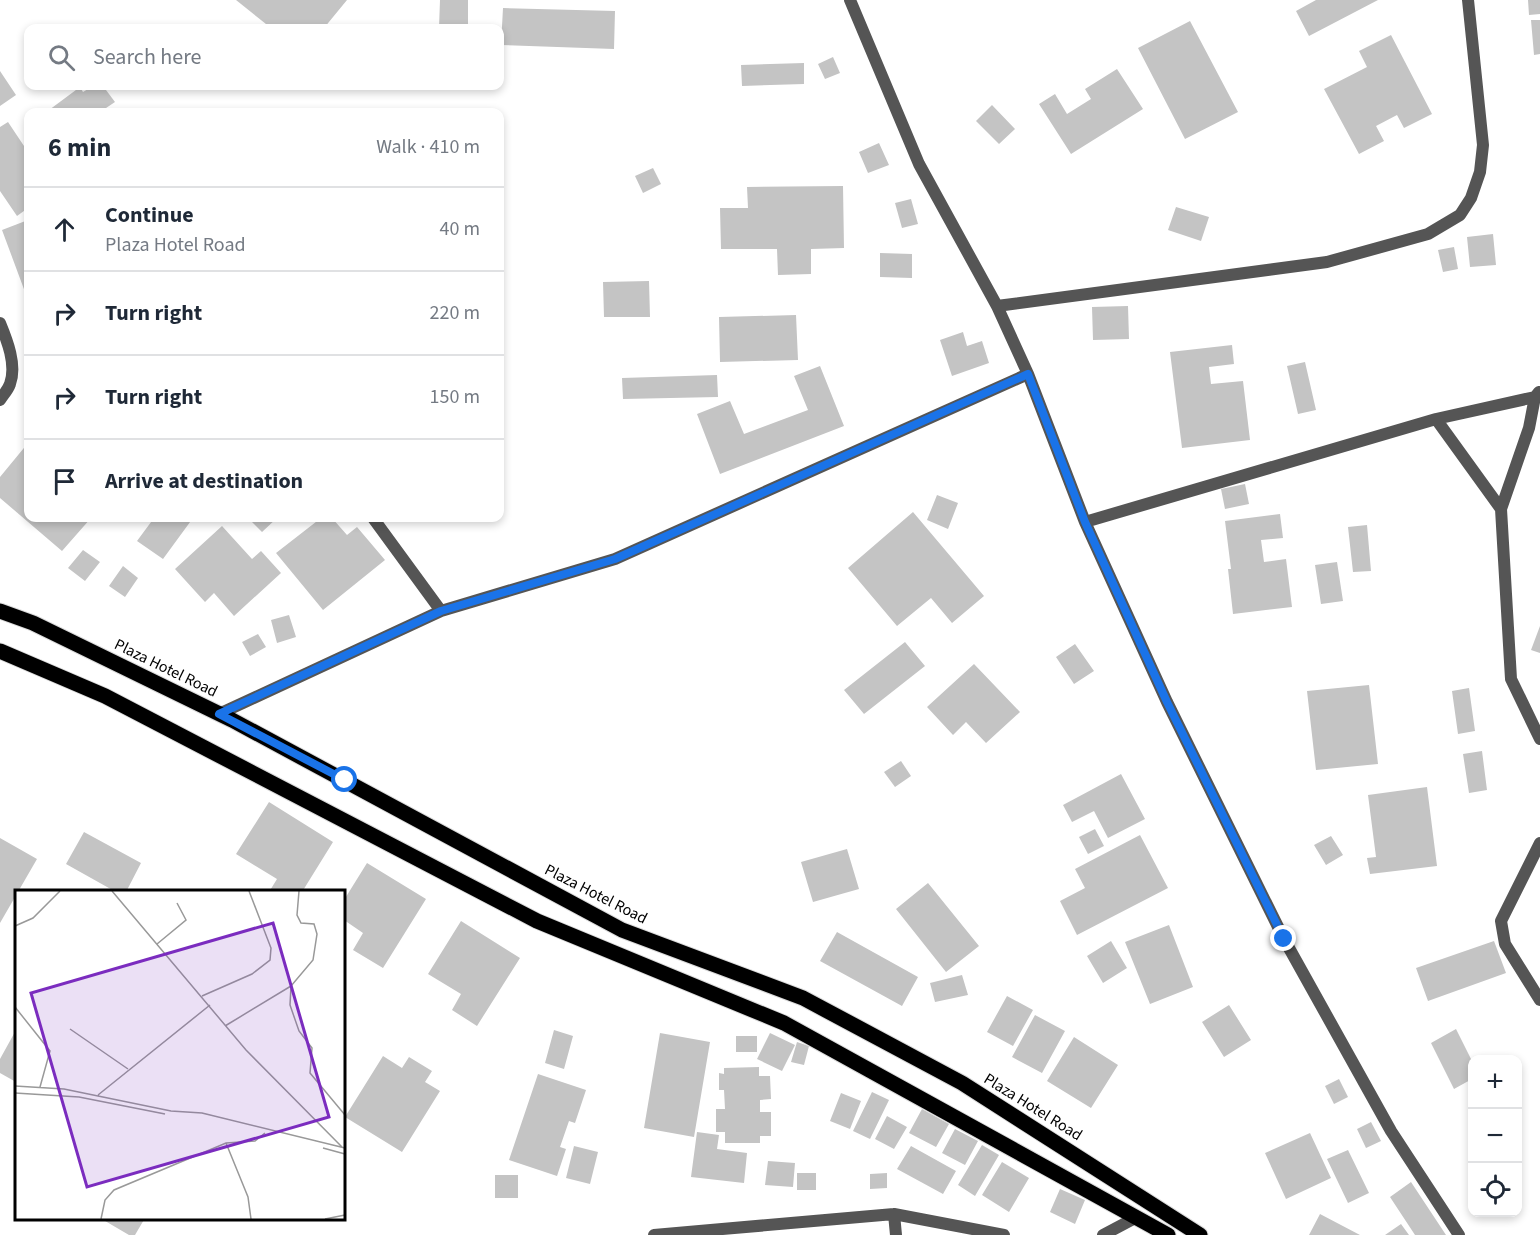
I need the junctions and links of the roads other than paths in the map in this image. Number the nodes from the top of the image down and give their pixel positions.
1 (850, 0) edge
2 (1468, 0) edge
3 (997, 306) junction
4 (0, 322) edge
5 (1028, 374) junction
6 (1538, 394) edge
7 (0, 400) edge
8 (1436, 419) junction
9 (1501, 509) junction
10 (376, 522) edge
11 (1085, 522) junction
12 (0, 611) edge
13 (441, 611) junction
14 (0, 651) edge
15 (219, 714) junction
16 (1540, 739) edge
17 (1540, 843) edge
18 (1540, 1000) edge
19 (894, 1214) junction
20 (1137, 1216) junction
21 (654, 1235) edge
22 (896, 1235) edge
23 (1004, 1235) edge
24 (1103, 1235) edge
25 (1167, 1235) edge
26 (1200, 1235) edge
27 (1459, 1235) edge

1 - 3 street
2 - 3 street
3 - 5 street
4 - 7 street
5 - 11 street
5 - 13 street
6 - 8 street
6 - 9 street
8 - 9 street
8 - 11 street
9 - 16 street
10 - 13 street
11 - 27 street
12 - 15 main road, Plaza Hotel Road
13 - 15 street
14 - 20 main road
15 - 26 main road, Plaza Hotel Road
17 - 18 street
19 - 21 street
19 - 22 street
19 - 23 street
20 - 24 street
20 - 25 main road

